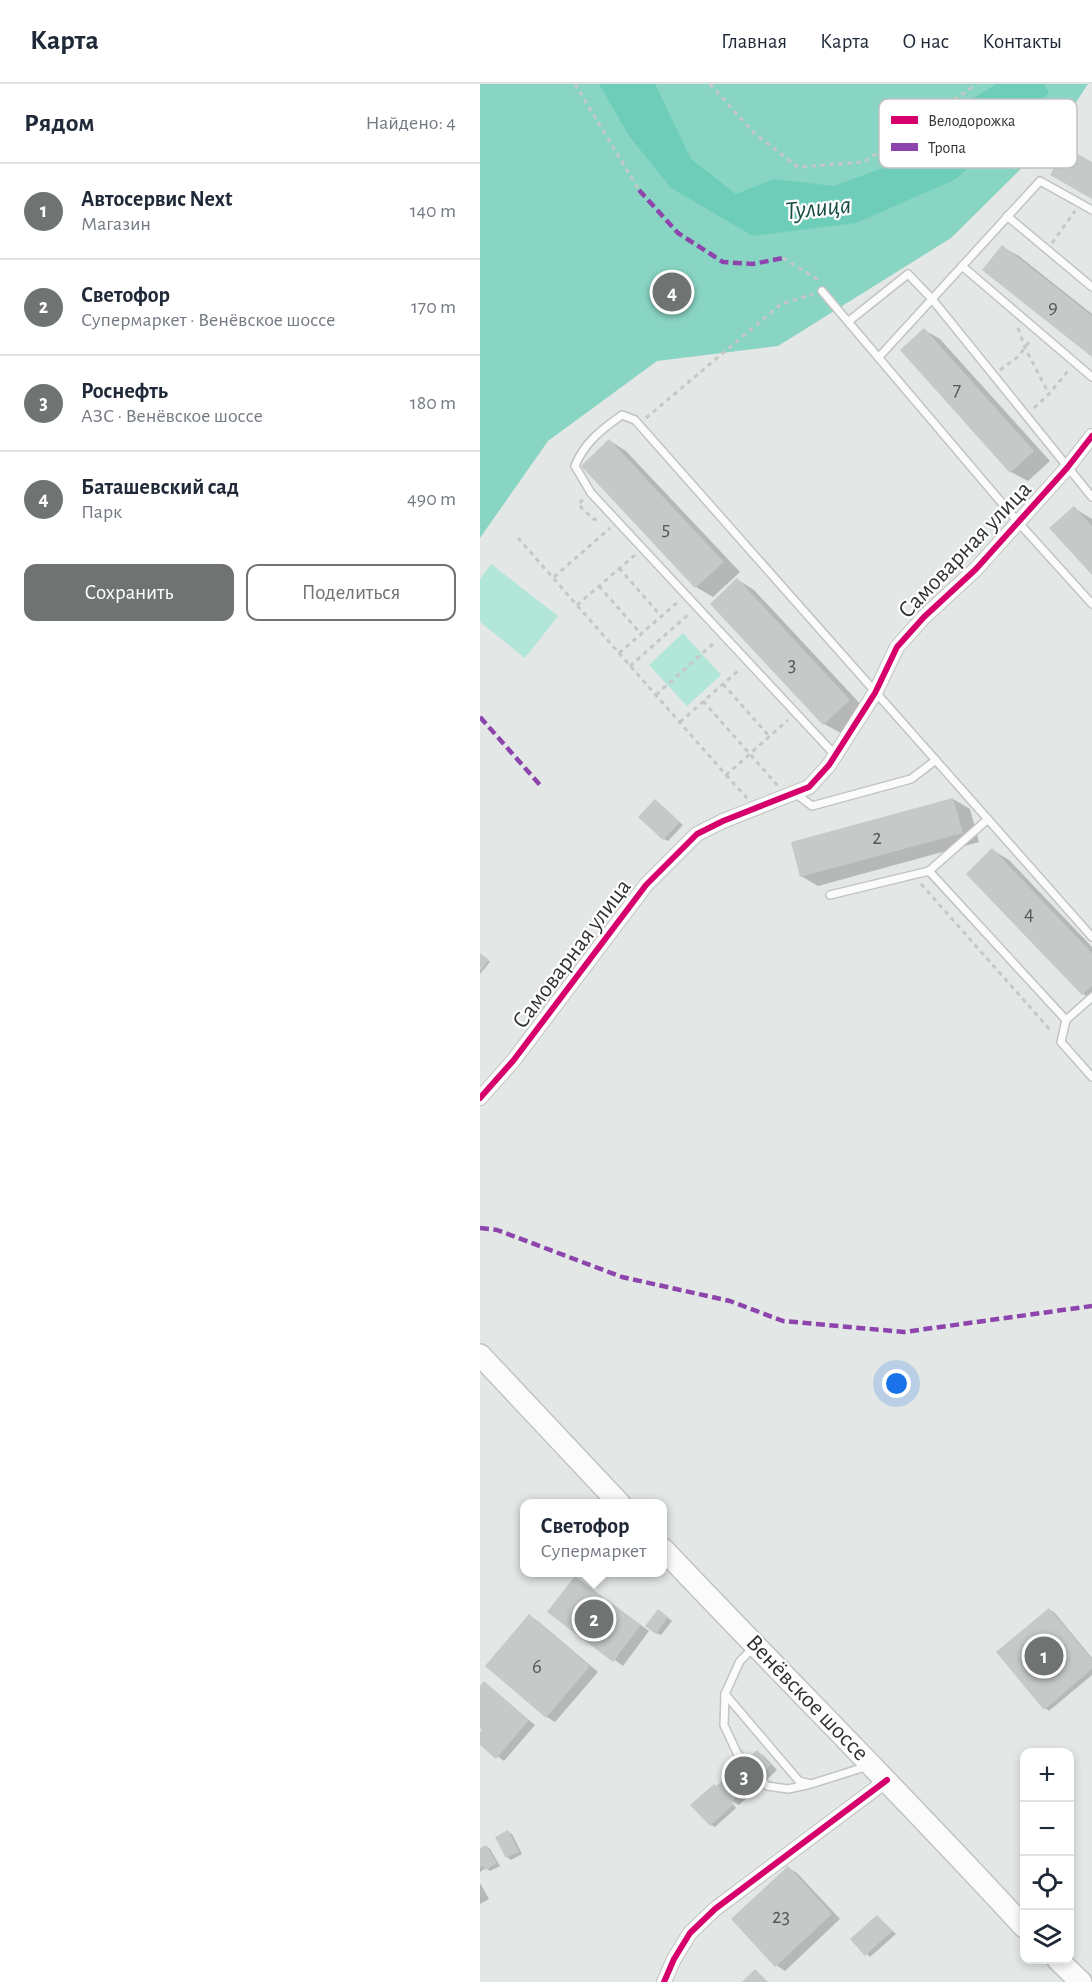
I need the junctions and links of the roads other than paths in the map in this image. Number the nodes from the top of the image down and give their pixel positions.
1 (1092, 210) edge
2 (1007, 216) junction
3 (962, 266) junction
4 (1092, 287) edge
5 (822, 291) road end
6 (932, 299) junction
7 (849, 321) junction
8 (879, 357) junction
9 (1092, 377) edge
10 (1092, 436) edge
11 (1067, 468) junction
12 (1092, 497) edge
13 (1018, 522) junction
14 (1092, 604) edge
15 (875, 693) junction
16 (836, 755) junction
17 (936, 760) junction
18 (791, 795) junction
19 (988, 819) junction
20 (929, 871) junction
21 (830, 895) dead end
22 (1092, 937) edge
23 (1092, 997) edge
24 (1066, 1020) junction
25 (1092, 1077) edge
26 (480, 1098) edge
27 (480, 1355) edge
28 (616, 1499) edge
29 (667, 1553) edge
30 (755, 1646) junction
31 (725, 1694) junction
32 (872, 1765) junction
33 (887, 1780) junction
34 (811, 1784) junction
35 (1020, 1923) edge
36 (1063, 1964) edge
37 (664, 1982) edge
38 (1081, 1982) edge

1 - 2 lane
2 - 3 lane
2 - 4 lane
3 - 6 lane
3 - 9 lane
5 - 7 lane
6 - 7 lane
6 - 8 lane
6 - 11 lane
7 - 8 lane
8 - 13 lane
10 - 11 street, Самоварная улица
11 - 12 lane
11 - 13 street, Самоварная улица
13 - 14 lane
13 - 15 street, Самоварная улица
15 - 16 street, Самоварная улица
15 - 16 lane
15 - 17 lane
16 - 18 street, Самоварная улица
17 - 18 lane
17 - 19 lane
18 - 26 street, Самоварная улица
19 - 20 lane
19 - 22 lane
20 - 21 lane
20 - 24 lane
23 - 24 lane
24 - 25 lane
27 - 28 main road
29 - 30 main road, Венёвское шоссе
30 - 31 lane
30 - 32 main road, Венёвское шоссе
31 - 34 lane
31 - 34 lane
32 - 33 main road, Венёвское шоссе
32 - 34 lane
33 - 35 main road, Венёвское шоссе
33 - 37 street
36 - 38 main road

